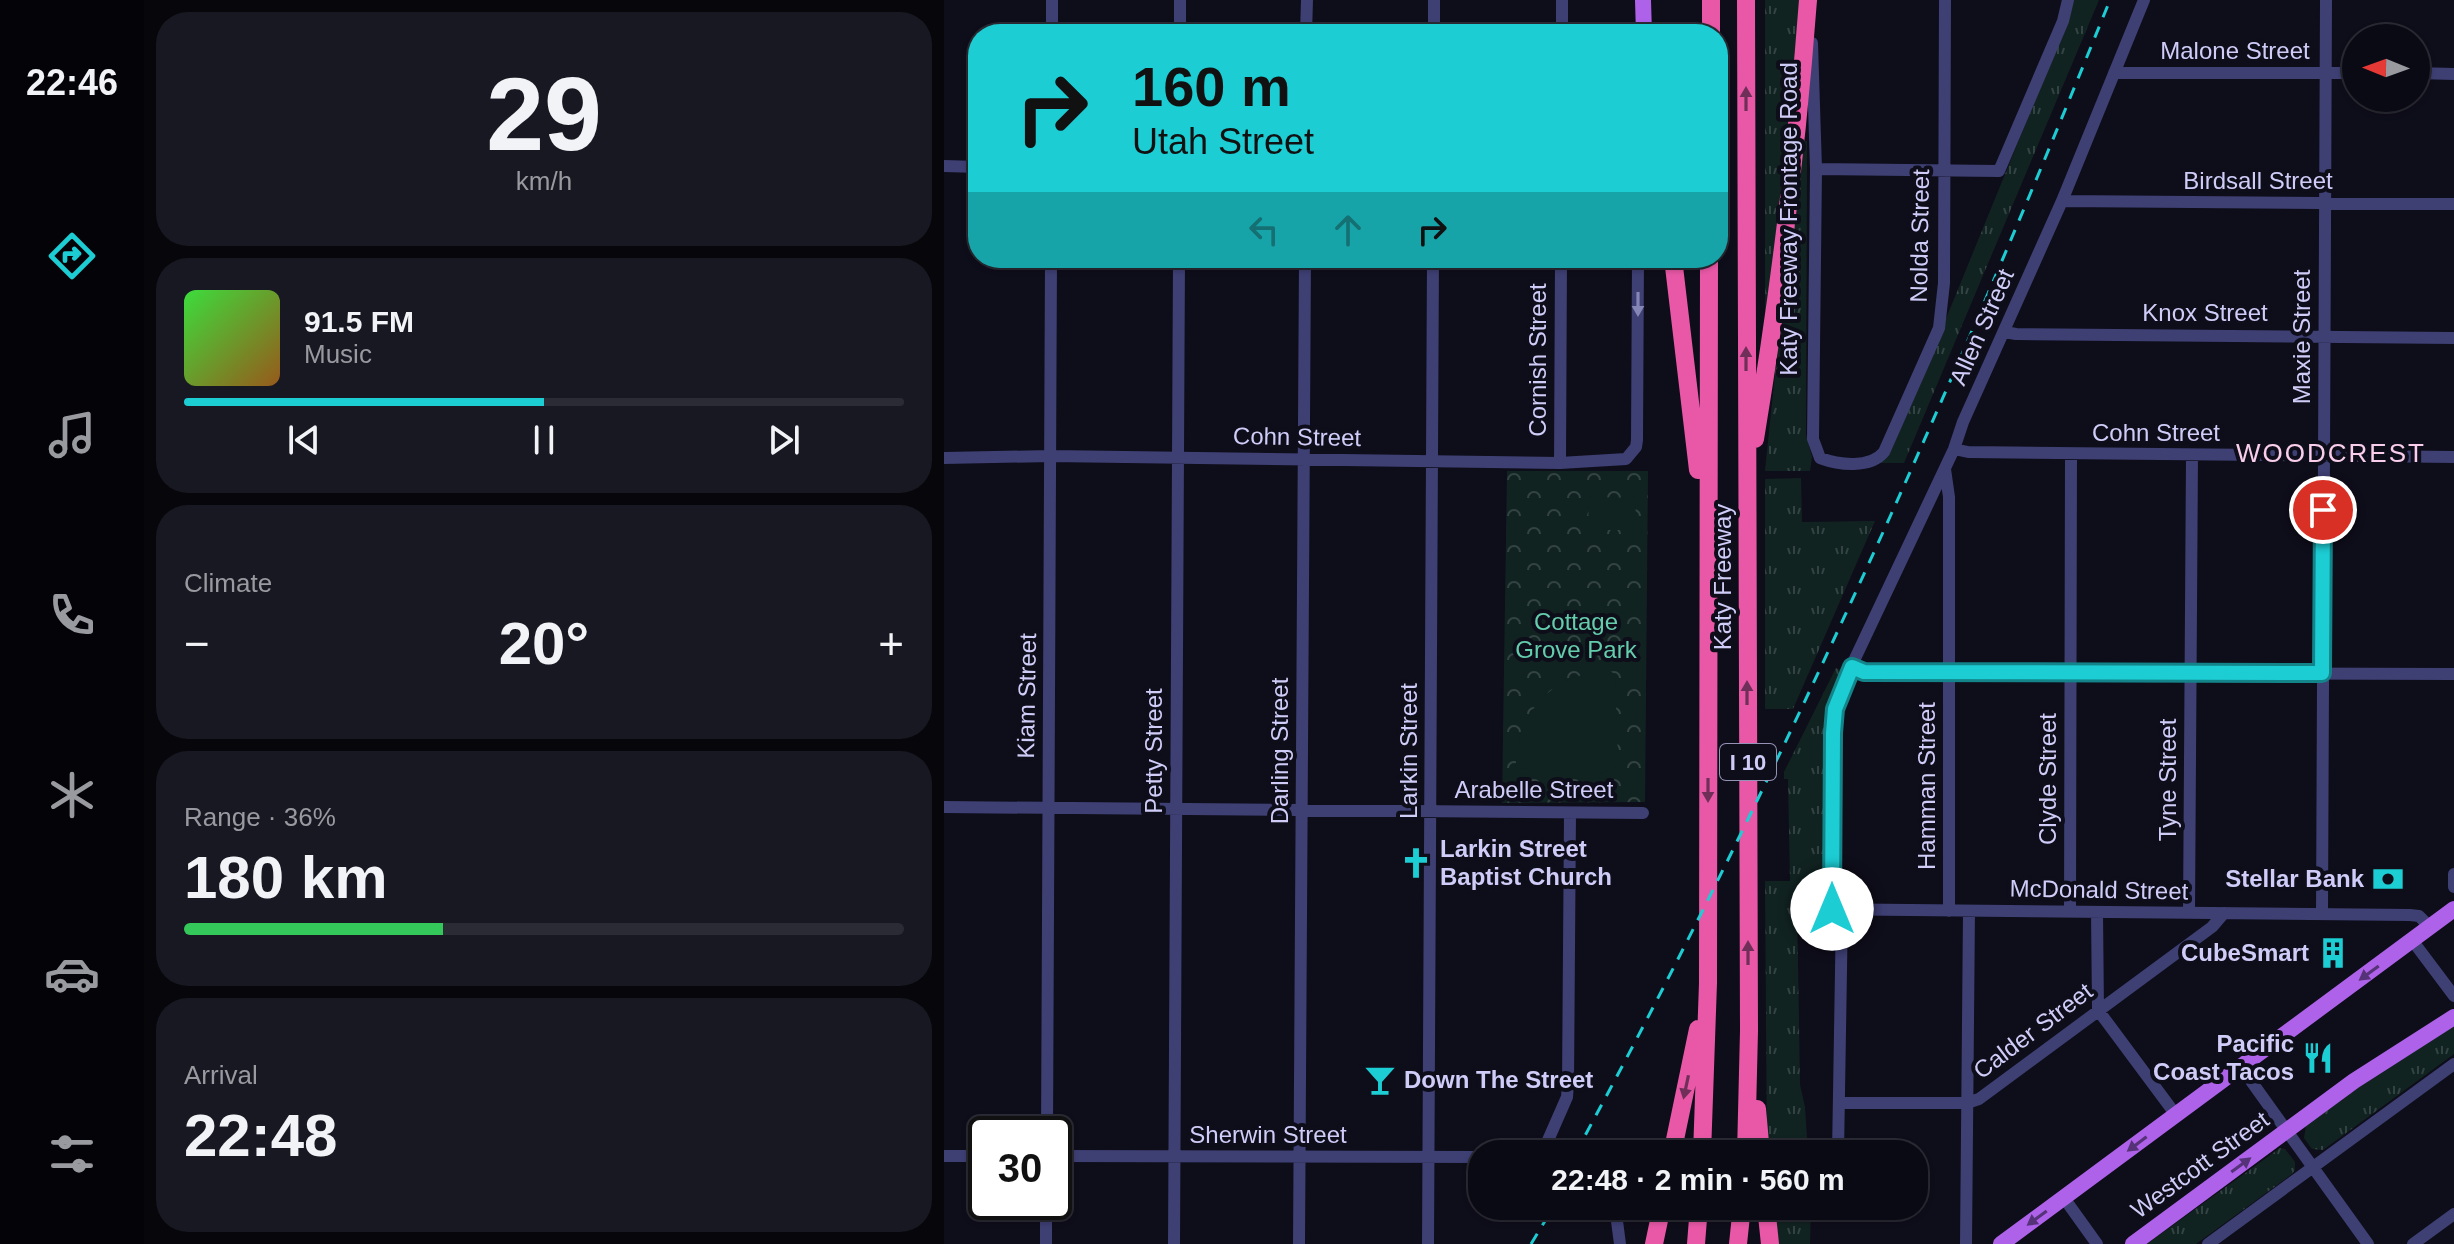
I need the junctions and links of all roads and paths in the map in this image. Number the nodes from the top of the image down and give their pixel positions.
1 (1052, 0) edge
2 (1180, 0) edge
3 (1307, 0) edge
4 (1434, 0) edge
5 (1562, 0) edge
6 (1643, 0) edge
7 (1711, 0) edge
8 (1746, 0) edge
9 (1810, 0) edge
10 (1945, 0) edge
11 (2068, 0) edge
12 (2144, 0) edge
13 (2326, 0) edge
14 (1052, 24) edge
15 (1180, 24) edge
16 (1306, 24) edge
17 (1434, 24) edge
18 (1562, 24) edge
19 (1644, 24) edge
20 (1711, 24) edge
21 (2114, 73) junction
22 (2326, 73) junction
23 (2342, 73) edge
24 (2430, 73) edge
25 (2454, 74) edge
26 (944, 166) edge
27 (968, 167) edge
28 (1816, 169) junction
29 (1943, 170) junction
30 (2062, 201) junction
31 (2325, 203) junction
32 (2454, 204) edge
33 (1051, 268) edge
34 (1179, 268) edge
35 (1305, 268) edge
36 (1433, 268) edge
37 (1561, 268) edge
38 (1638, 268) edge
39 (1674, 268) edge
40 (1709, 268) edge
41 (2004, 332) junction
42 (2325, 336) junction
43 (2454, 338) edge
44 (1954, 449) junction
45 (2071, 454) junction
46 (2192, 455) junction
47 (1051, 456) junction
48 (2324, 456) junction
49 (2454, 457) edge
50 (944, 458) edge
51 (1178, 458) junction
52 (1879, 458) joint
53 (1304, 459) junction
54 (1432, 461) junction
55 (1560, 463) junction
56 (1945, 469) junction
57 (1747, 493) junction
58 (1708, 544) junction
59 (1852, 667) junction
60 (1949, 672) junction
61 (2070, 673) junction
62 (2190, 673) junction
63 (2322, 673) junction
64 (2454, 674) edge
65 (944, 807) edge
66 (1048, 808) junction
67 (1175, 809) junction
68 (1302, 810) junction
69 (1430, 811) junction
70 (1570, 813) junction
71 (1643, 813) dead end
72 (2454, 874) edge
73 (2454, 887) edge
74 (2454, 908) edge
75 (1811, 909) dead end
76 (1837, 909) junction
77 (1949, 911) junction
78 (1969, 911) junction
79 (2070, 912) junction
80 (2097, 912) junction
81 (2189, 913) junction
82 (2224, 913) junction
83 (2322, 914) junction
84 (2430, 927) junction
85 (2412, 940) junction
86 (1708, 983) junction
87 (2454, 996) edge
88 (2098, 1010) junction
89 (2454, 1017) edge
90 (1749, 1031) junction
91 (2454, 1064) edge
92 (2241, 1067) junction
93 (1839, 1103) junction
94 (1967, 1103) junction
95 (2176, 1115) junction
96 (1047, 1116) edge
97 (2288, 1131) junction
98 (1548, 1140) edge
99 (1675, 1140) edge
100 (1702, 1140) edge
101 (1746, 1140) edge
102 (1760, 1140) edge
103 (1838, 1140) edge
104 (944, 1156) edge
105 (968, 1156) edge
106 (1072, 1156) edge
107 (1174, 1157) junction
108 (1428, 1157) junction
109 (1468, 1157) edge
110 (1300, 1158) junction
111 (2312, 1166) junction
112 (2064, 1198) junction
113 (2454, 1214) edge
114 (1046, 1220) edge
115 (1617, 1220) edge
116 (1659, 1220) edge
117 (1698, 1220) edge
118 (1741, 1220) edge
119 (1767, 1220) edge
120 (1046, 1244) edge
121 (1174, 1244) edge
122 (1299, 1244) edge
123 (1428, 1244) edge
124 (1620, 1244) edge
125 (1654, 1244) edge
126 (1696, 1244) edge
127 (1738, 1244) edge
128 (1770, 1244) edge
129 (1966, 1244) edge
130 (2001, 1244) edge
131 (2097, 1244) edge
132 (2133, 1244) edge
133 (2208, 1244) edge
134 (2368, 1244) edge
135 (2413, 1244) edge

1 - 14 street
2 - 15 street
3 - 16 street
4 - 17 street
5 - 18 street
6 - 19 main road
7 - 20 highway
57 -> 8 highway, Katy Freeway / I 10
9 - 28 street, Katy Freeway Frontage Road
9 - 57 highway
10 - 29 street, Nolda Street
11 - 29 street
12 - 21 street, Allen Street
13 - 22 street, Maxie Street
21 - 22 street, Malone Street
21 - 30 street, Allen Street
22 - 23 street, Malone Street
22 - 31 street, Maxie Street
24 - 25 street
26 - 27 street
28 - 29 street
28 - 52 street, Katy Freeway Frontage Road
29 - 52 street, Nolda Street
30 - 31 street, Birdsall Street
30 - 41 street, Allen Street
31 - 32 street, Birdsall Street
31 - 42 street, Maxie Street
33 - 47 street, Kiam Street
34 - 51 street, Petty Street
35 - 53 street, Darling Street
36 - 54 street, Larkin Street
37 - 55 street, Cornish Street
38 -> 55 street, Cohn Street
39 - 58 highway
40 - 58 highway, Katy Freeway / I 10
41 - 42 street, Knox Street
41 - 44 street, Allen Street
42 - 43 street, Knox Street
42 - 48 street, Maxie Street
44 - 45 street, Cohn Street
44 - 56 street, Allen Street
45 - 46 street, Cohn Street
45 - 61 street, Clyde Street
46 - 48 street, Cohn Street
46 - 62 street, Tyne Street
47 - 50 street, Cohn Street
47 - 51 street, Cohn Street
47 - 66 street, Kiam Street
48 - 49 street, Cohn Street
48 - 63 street, Maxie Street
51 - 53 street, Cohn Street
51 - 67 street, Petty Street
53 - 54 street, Cohn Street
53 - 68 street, Darling Street
54 - 55 street, Cohn Street
54 - 69 street, Larkin Street
56 - 59 street, Allen Street
56 - 60 street, Hamman Street
90 -> 57 highway, Katy Freeway / I 10
58 -> 86 highway, Katy Freeway / I 10
59 - 60 street
59 - 76 street, Allen Street
60 - 61 street
60 - 77 street, Hamman Street
61 - 62 street
61 - 79 street, Clyde Street
62 - 63 street
62 - 81 street, Tyne Street
63 - 64 street
63 - 83 street, Maxie Street
65 - 66 street, Arabelle Street
66 - 67 street, Arabelle Street
66 - 96 street, Kiam Street
67 - 68 street, Arabelle Street
67 - 107 street, Petty Street
68 - 69 street, Arabelle Street
68 - 110 street, Darling Street
69 - 70 street, Arabelle Street
69 - 108 street, Larkin Street
70 - 71 street, Arabelle Street
70 - 98 street
72 - 73 street
74 - 84 main road
75 - 76 street, McDonald Street
76 - 77 street, McDonald Street
76 - 93 street, Allen Street
77 - 78 street, McDonald Street
78 - 79 street, McDonald Street
78 - 94 street
79 - 80 street, McDonald Street
80 - 81 street, McDonald Street
80 - 88 street
81 - 82 street, McDonald Street
82 - 83 street, McDonald Street
82 - 88 street, Calder Street
83 - 84 street, McDonald Street
84 - 85 main road
85 - 87 street
85 -> 92 main road
86 -> 99 highway
86 - 100 highway, Katy Freeway / I 10
88 - 94 street, Calder Street
88 - 95 street
89 - 97 main road, Westcott Street
90 - 101 highway, Katy Freeway / I 10
90 - 102 highway
91 - 111 street
92 - 95 main road
92 - 97 street
93 - 94 street, Calder Street
93 - 103 street, Allen Street
94 - 129 street
95 -> 112 main road
97 - 111 street
132 -> 97 main road, Westcott Street
104 - 105 street
106 - 107 street, Sherwin Street
107 - 110 street, Sherwin Street
107 - 121 street, Petty Street
108 - 109 street, Sherwin Street
108 - 110 street, Sherwin Street
108 - 123 street, Larkin Street
110 - 122 street, Darling Street
111 - 133 street
111 - 134 street
112 -> 130 main road
112 - 131 street
113 - 135 street
114 - 120 street
115 - 124 street
116 - 125 highway
117 - 126 highway
118 - 127 highway
119 - 128 highway

